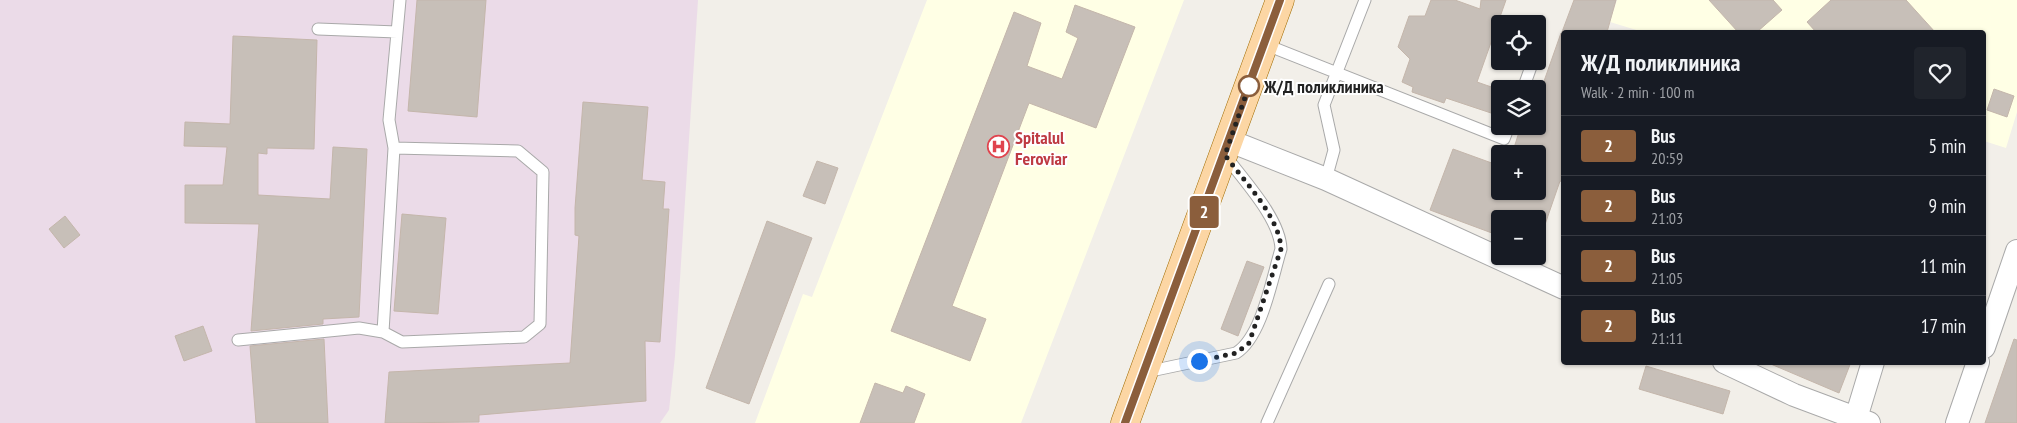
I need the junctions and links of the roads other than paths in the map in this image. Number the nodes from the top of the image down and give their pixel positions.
1 (400, 0) edge
2 (1280, 0) edge
3 (1365, 0) edge
4 (318, 29) dead end
5 (397, 32) junction
6 (1264, 44) junction
7 (1337, 72) junction
8 (1491, 134) edge
9 (1494, 135) edge
10 (1506, 135) edge
11 (394, 148) junction
12 (1227, 148) junction
13 (1326, 178) junction
14 (2017, 251) edge
15 (1329, 284) dead end
16 (1561, 287) edge
17 (382, 332) junction
18 (238, 340) dead end
19 (1986, 341) edge
20 (1730, 365) edge
21 (1873, 365) edge
22 (1977, 365) edge
23 (1144, 372) junction
24 (1863, 421) edge
25 (1125, 423) edge
26 (1267, 423) edge
27 (1957, 423) edge

1 - 5 lane
2 - 6 main road
3 - 7 lane
4 - 5 lane
5 - 11 lane
6 - 7 lane
6 - 12 main road
7 - 8 lane
7 - 13 lane
9 - 10 lane
11 - 17 lane
11 - 17 lane
12 - 13 street
12 - 23 main road
12 - 23 lane
13 - 16 street
14 - 19 street
15 - 26 lane
17 - 18 lane
20 - 24 street
21 - 24 street
22 - 27 street
23 - 25 main road

